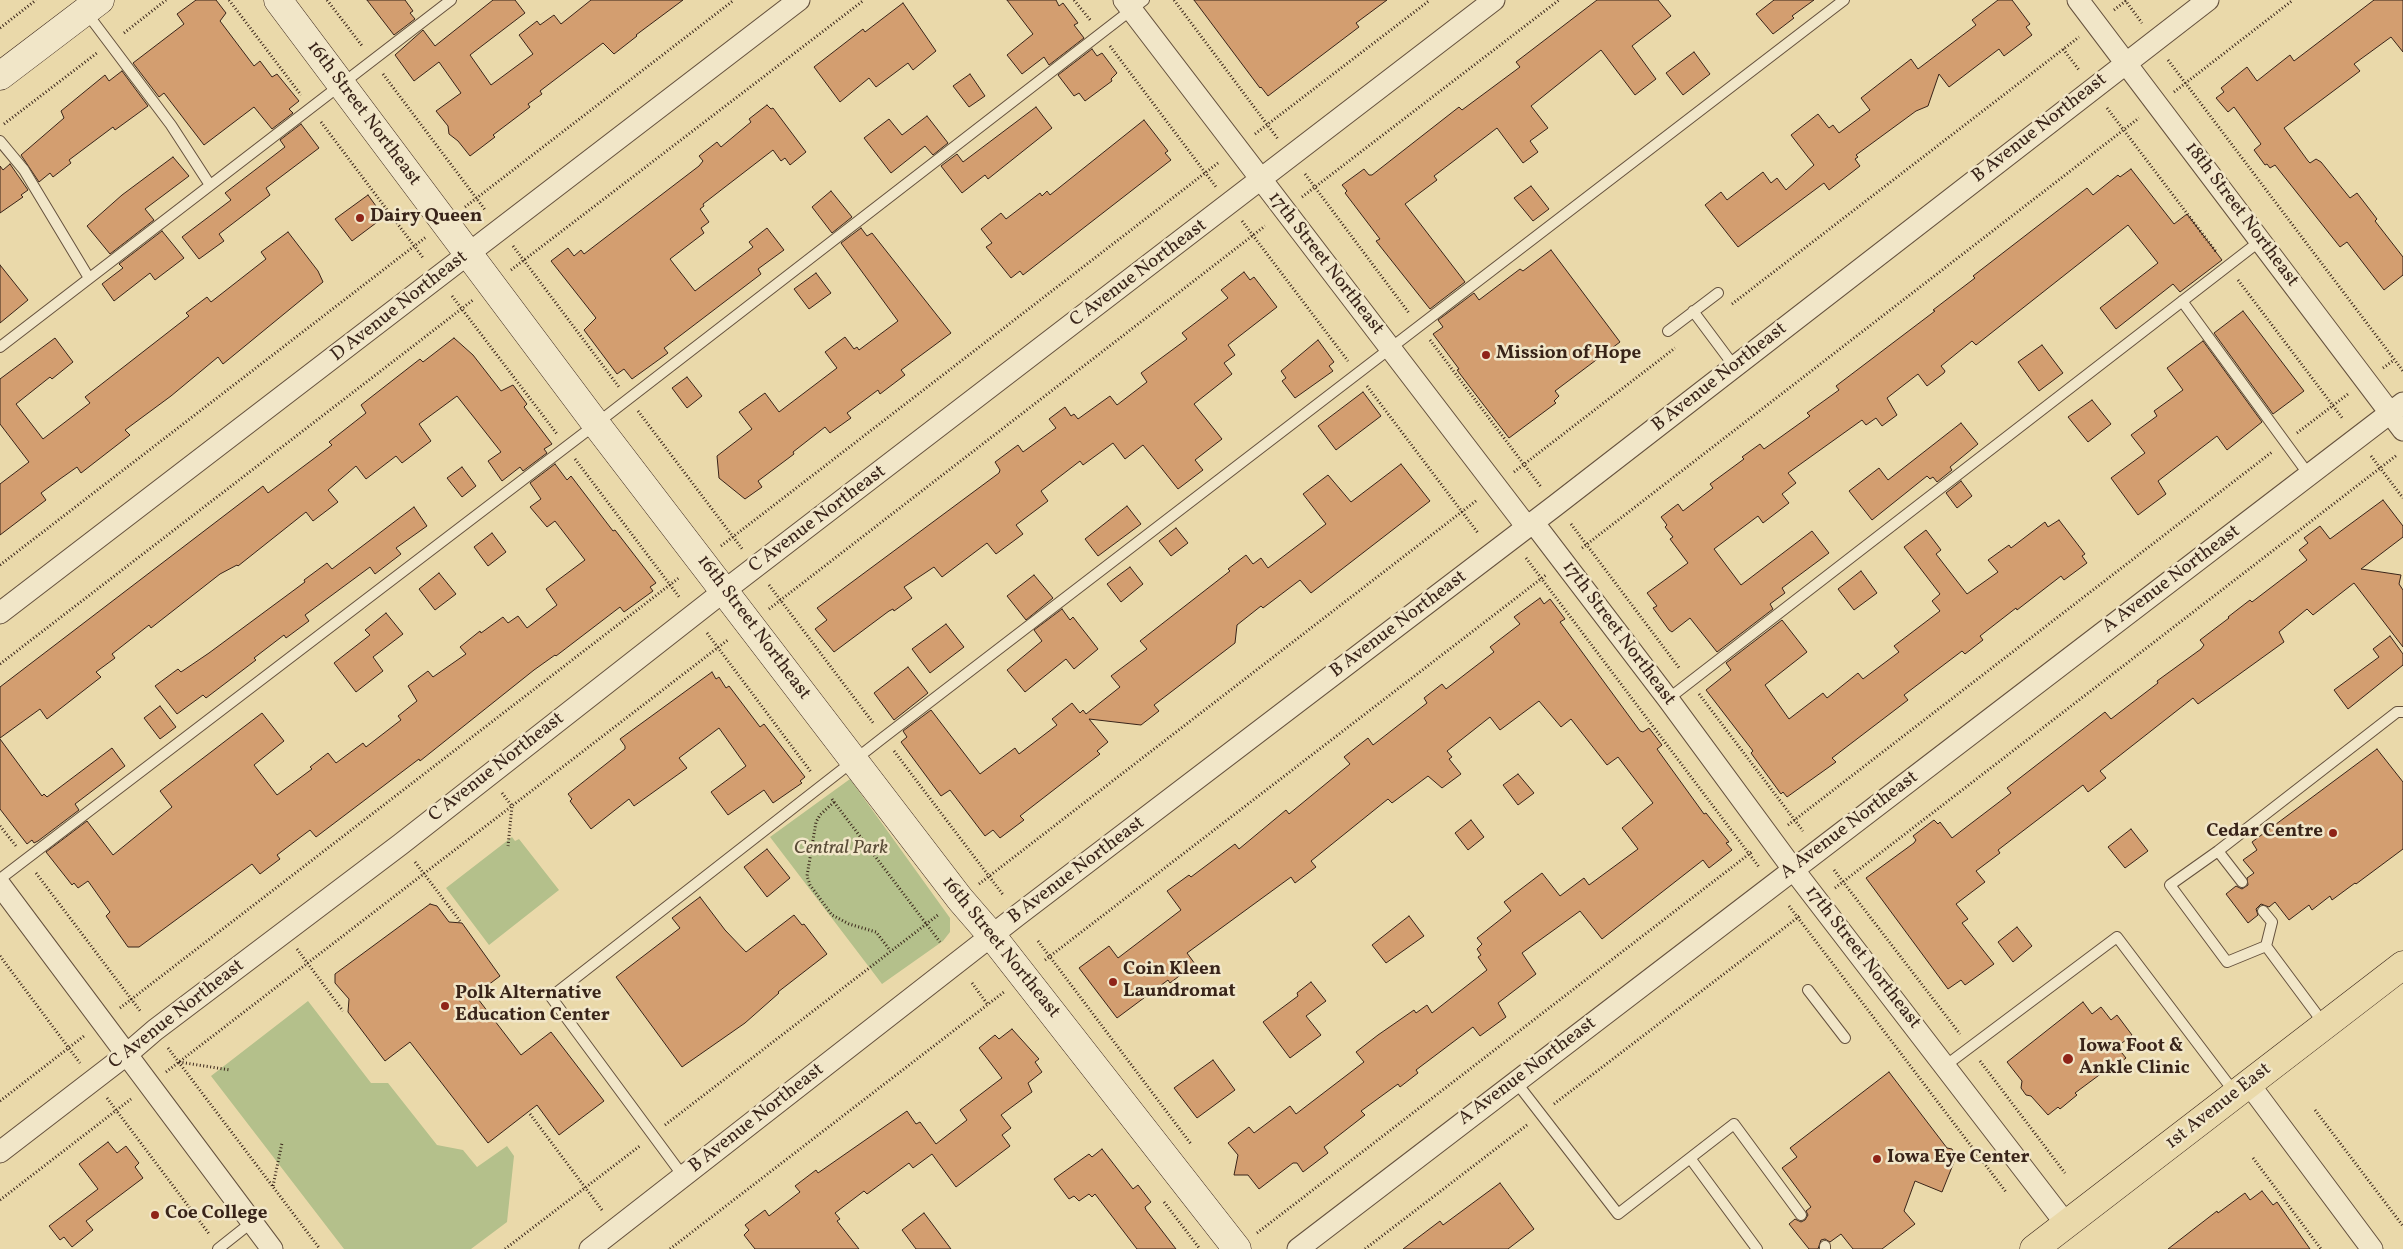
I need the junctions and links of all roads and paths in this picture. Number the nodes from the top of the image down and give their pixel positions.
1 (36, 0) edge
2 (166, 0) edge
3 (228, 0) edge
4 (278, 0) edge
5 (327, 0) edge
6 (450, 0) edge
7 (734, 0) edge
8 (800, 0) edge
9 (864, 0) edge
10 (1074, 0) edge
11 (1174, 0) edge
12 (1430, 0) edge
13 (1494, 0) edge
14 (1559, 0) edge
15 (1844, 0) edge
16 (2078, 0) edge
17 (2126, 0) edge
18 (2208, 0) edge
19 (2293, 0) edge
20 (95, 3) edge
21 (1133, 3) edge
22 (2108, 14) dead end
23 (2146, 27) dead end
24 (0, 28) edge
25 (1100, 34) junction
26 (2081, 36) dead end
27 (110, 44) junction
28 (2063, 49) junction
29 (2165, 57) dead end
30 (372, 60) junction
31 (2126, 63) junction
32 (2079, 70) dead end
33 (0, 76) edge
34 (2185, 83) junction
35 (342, 84) junction
36 (2169, 95) dead end
37 (310, 108) junction
38 (2141, 117) dead end
39 (1268, 124) junction
40 (0, 128) edge
41 (1254, 135) dead end
42 (0, 142) edge
43 (1282, 143) dead end
44 (1218, 163) dead end
45 (1206, 173) junction
46 (1260, 181) junction
47 (210, 184) junction
48 (1219, 191) dead end
49 (477, 198) junction
50 (1302, 198) dead end
51 (464, 207) dead end
52 (488, 213) dead end
53 (1266, 226) dead end
54 (426, 237) dead end
55 (2260, 241) junction
56 (415, 246) junction
57 (468, 254) junction
58 (426, 261) dead end
59 (511, 270) dead end
60 (89, 278) junction
61 (1718, 292) dead end
62 (474, 299) dead end
63 (2182, 301) junction
64 (1694, 311) junction
65 (1704, 326) junction
66 (1668, 331) dead end
67 (0, 347) edge
68 (1391, 350) junction
69 (2394, 360) junction
70 (1734, 366) junction
71 (2379, 371) dead end
72 (2403, 371) edge
73 (2350, 392) dead end
74 (2399, 416) edge
75 (596, 424) junction
76 (2286, 442) junction
77 (2397, 455) dead end
78 (2371, 456) dead end
79 (2381, 468) junction
80 (1511, 474) dead end
81 (2309, 475) junction
82 (2403, 498) edge
83 (1477, 500) dead end
84 (1530, 525) junction
85 (720, 547) dead end
86 (1577, 551) dead end
87 (1526, 558) dead end
88 (0, 565) edge
89 (683, 575) dead end
90 (1541, 579) junction
91 (724, 591) junction
92 (768, 610) dead end
93 (0, 613) edge
94 (707, 632) dead end
95 (729, 639) dead end
96 (718, 647) junction
97 (0, 664) edge
98 (1668, 699) junction
99 (2403, 712) edge
100 (854, 760) junction
101 (488, 775) junction
102 (821, 786) junction
103 (834, 802) junction
104 (512, 806) junction
105 (0, 826) edge
106 (1786, 826) dead end
107 (401, 844) junction
108 (508, 846) dead end
109 (2218, 851) junction
110 (1750, 854) junction
111 (26, 860) junction
112 (1759, 867) dead end
113 (1793, 869) junction
114 (1834, 870) dead end
115 (424, 874) junction
116 (0, 879) edge
117 (1842, 882) junction
118 (2242, 882) dead end
119 (0, 885) edge
120 (977, 886) dead end
121 (1833, 889) dead end
122 (1789, 906) dead end
123 (2263, 911) dead end
124 (938, 915) dead end
125 (1797, 917) junction
126 (460, 921) dead end
127 (926, 924) junction
128 (284, 933) junction
129 (992, 936) junction
130 (1038, 941) dead end
131 (940, 942) dead end
132 (2266, 946) junction
133 (889, 949) dead end
134 (0, 956) edge
135 (1049, 957) junction
136 (1045, 960) dead end
137 (307, 963) junction
138 (2403, 964) edge
139 (972, 983) dead end
140 (1009, 988) dead end
141 (1808, 990) dead end
142 (131, 1000) junction
143 (988, 1005) junction
144 (343, 1011) dead end
145 (114, 1013) dead end
146 (144, 1016) dead end
147 (2325, 1025) junction
148 (88, 1032) dead end
149 (1845, 1038) dead end
150 (164, 1043) dead end
151 (69, 1048) junction
152 (1970, 1048) junction
153 (126, 1055) junction
154 (179, 1062) junction
155 (82, 1066) dead end
156 (1946, 1066) junction
157 (230, 1070) dead end
158 (162, 1076) dead end
159 (1516, 1082) junction
160 (2243, 1089) junction
161 (103, 1093) dead end
162 (134, 1097) dead end
163 (0, 1101) edge
164 (116, 1110) junction
165 (2315, 1110) dead end
166 (530, 1114) dead end
167 (1541, 1114) junction
168 (652, 1136) junction
169 (282, 1143) dead end
170 (1192, 1146) dead end
171 (0, 1152) edge
172 (1690, 1158) junction
173 (2253, 1158) dead end
174 (2065, 1173) dead end
175 (683, 1176) junction
176 (273, 1187) junction
177 (585, 1188) junction
178 (2006, 1192) dead end
179 (0, 1200) edge
180 (1801, 1215) dead end
181 (252, 1222) junction
182 (1252, 1224) dead end
183 (2066, 1224) junction
184 (2403, 1226) edge
185 (616, 1228) junction
186 (1250, 1239) edge
187 (219, 1248) edge
188 (272, 1249) edge
189 (320, 1249) edge
190 (505, 1249) edge
191 (590, 1249) edge
192 (670, 1249) edge
193 (1298, 1249) edge
194 (1365, 1249) edge
195 (1757, 1249) edge
196 (2034, 1249) edge
197 (2322, 1249) edge
198 (2372, 1249) edge

1 - 24 path
2 - 27 path
3 - 37 path
4 - 35 street, 16th Street Northeast
5 - 30 path
6 - 30 lane
7 - 49 path
8 - 57 street, D Avenue Northeast
9 - 59 path
10 - 25 path
11 - 39 path
12 - 39 path
13 - 46 street, C Avenue Northeast
14 - 50 path
15 - 68 lane
16 - 31 street, 18th Street Northeast
17 - 22 path
17 - 23 path
18 - 31 street, B Avenue Northeast
19 - 34 path
20 - 27 lane
20 - 33 street
21 - 25 lane
21 - 46 street, 17th Street Northeast
25 - 45 path
25 - 75 lane
26 - 28 path
27 - 40 path
27 - 47 lane
28 - 32 path
28 - 65 path
29 - 34 path
30 - 35 lane
30 - 49 path
31 - 55 street, 18th Street Northeast
31 - 70 street, B Avenue Northeast
34 - 36 path
34 - 69 path
35 - 37 lane
35 - 57 street, 16th Street Northeast
37 - 47 lane
37 - 56 path
38 - 86 path
39 - 41 path
39 - 43 path
42 - 60 lane
44 - 45 path
45 - 48 path
45 - 85 path
46 - 68 street, 17th Street Northeast
46 - 91 street, C Avenue Northeast
47 - 60 lane
49 - 51 path
49 - 52 path
53 - 92 path
54 - 56 path
55 - 63 lane
55 - 74 street, 18th Street Northeast
56 - 58 path
56 - 88 path
57 - 75 street, 16th Street Northeast
57 - 93 street, D Avenue Northeast
60 - 67 lane
61 - 64 lane
62 - 97 path
63 - 76 lane
63 - 98 lane
64 - 65 lane
64 - 66 lane
65 - 70 lane
65 - 80 path
68 - 84 street, 17th Street Northeast
68 - 100 lane
69 - 71 path
69 - 72 path
70 - 84 street, B Avenue Northeast
73 - 76 path
74 - 81 street, A Avenue Northeast
75 - 91 street, 16th Street Northeast
75 - 111 lane
76 - 81 lane
76 - 106 path
77 - 79 path
78 - 79 path
79 - 82 path
79 - 117 path
81 - 113 street, A Avenue Northeast
83 - 120 path
84 - 98 street, 17th Street Northeast
84 - 129 street, B Avenue Northeast
87 - 90 path
89 - 142 path
90 - 110 path
90 - 135 path
91 - 100 street, 16th Street Northeast
91 - 101 street, C Avenue Northeast
94 - 96 path
95 - 96 path
96 - 102 path
96 - 104 path
98 - 113 street, 17th Street Northeast
99 - 109 lane
100 - 102 lane
100 - 129 street, 16th Street Northeast
101 - 104 path
101 - 107 street, C Avenue Northeast
102 - 103 path
102 - 168 lane
103 - 127 path
103 - 133 path
104 - 108 path
104 - 115 path
105 - 111 path
107 - 115 path
107 - 128 street, C Avenue Northeast
109 - 118 lane
109 - 132 lane
110 - 112 path
110 - 186 path
111 - 116 lane
111 - 142 path
113 - 156 street, 17th Street Northeast
113 - 159 street, A Avenue Northeast
114 - 117 path
115 - 126 path
115 - 137 path
117 - 121 path
117 - 152 path
119 - 153 street
122 - 125 path
123 - 132 lane
124 - 127 path
125 - 167 path
125 - 178 path
127 - 131 path
127 - 168 path
128 - 137 path
128 - 153 street, C Avenue Northeast
129 - 175 street, B Avenue Northeast
129 - 186 street, 16th Street Northeast
130 - 135 path
132 - 147 lane
134 - 151 path
135 - 136 path
135 - 170 path
137 - 144 path
137 - 154 path
138 - 147 main road, 1st Avenue East
139 - 143 path
140 - 143 path
141 - 149 lane
142 - 145 path
142 - 146 path
143 - 192 path
147 - 160 main road, 1st Avenue East
148 - 151 path
150 - 154 path
151 - 155 path
151 - 163 path
152 - 156 lane
152 - 160 lane
152 - 174 path
153 - 171 street, C Avenue Northeast
153 - 181 street
154 - 157 path
154 - 158 path
154 - 176 path
156 - 183 street, 17th Street Northeast
159 - 167 lane
159 - 193 street, A Avenue Northeast
160 - 183 main road, 1st Avenue East
160 - 198 street
161 - 164 path
162 - 164 path
164 - 179 path
164 - 187 path
165 - 184 path
166 - 177 path
167 - 172 lane
167 - 194 path
168 - 175 lane
168 - 177 path
169 - 176 path
172 - 180 lane
172 - 195 lane
173 - 197 path
175 - 185 street, B Avenue Northeast
176 - 189 path
177 - 185 path
177 - 190 path
181 - 187 lane
181 - 188 street
182 - 186 path
183 - 196 main road, 1st Avenue East
185 - 191 street, B Avenue Northeast

